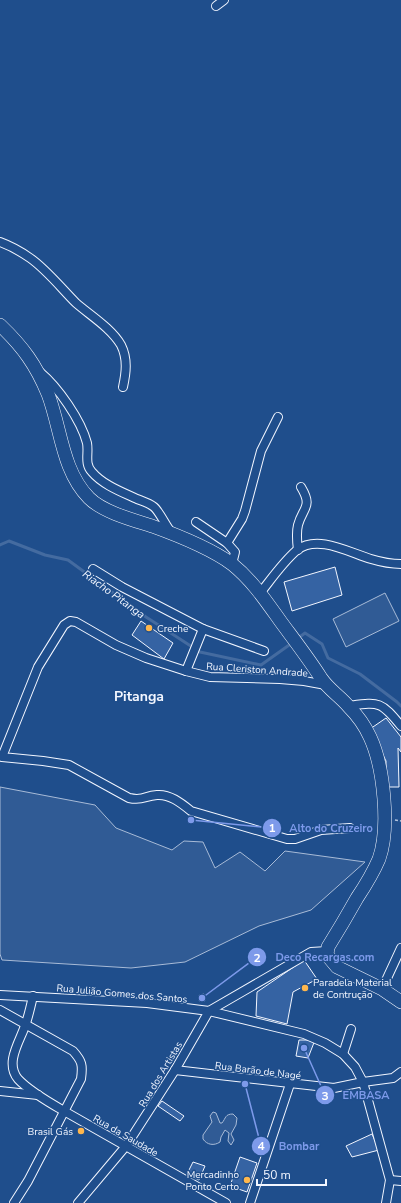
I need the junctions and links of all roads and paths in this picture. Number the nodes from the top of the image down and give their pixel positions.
1 (224, 0) edge
2 (216, 6) dead end
3 (0, 242) edge
4 (0, 325) edge
5 (36, 369) junction
6 (123, 387) dead end
7 (278, 418) dead end
8 (301, 487) dead end
9 (196, 522) dead end
10 (171, 533) junction
11 (227, 544) junction
12 (298, 550) junction
13 (232, 564) junction
14 (401, 564) edge
15 (94, 569) dead end
16 (261, 592) junction
17 (203, 629) junction
18 (264, 651) dead end
19 (186, 671) junction
20 (326, 685) junction
21 (349, 706) junction
22 (401, 726) edge
23 (1, 758) edge
24 (350, 828) dead end
25 (401, 948) edge
26 (327, 951) junction
27 (382, 989) junction
28 (0, 995) edge
29 (33, 996) junction
30 (401, 1002) edge
31 (0, 1010) edge
32 (209, 1011) junction
33 (26, 1024) junction
34 (351, 1029) dead end
35 (343, 1054) junction
36 (175, 1070) junction
37 (401, 1072) edge
38 (363, 1082) junction
39 (290, 1084) junction
40 (0, 1091) edge
41 (38, 1095) junction
42 (64, 1111) junction
43 (126, 1146) junction
44 (390, 1180) junction
45 (401, 1181) edge
46 (14, 1203) edge
47 (78, 1203) edge
48 (226, 1203) edge
49 (250, 1203) edge
50 (386, 1203) edge

1 - 2 street
3 - 6 street
4 - 5 main road
5 - 10 street
5 - 10 main road
7 - 11 street
8 - 12 street
9 - 11 street
10 - 13 main road
11 - 13 street
12 - 14 street
12 - 16 street
13 - 16 main road
15 - 17 street
16 - 20 main road
17 - 18 street
17 - 19 street
19 - 20 street, Rua Cleriston Andrade
19 - 23 street, Rua Cleriston Andrade
20 - 21 main road
21 - 22 street
21 - 26 main road
23 - 24 street, Rua Cleriston Andrade
25 - 27 street
26 - 27 main road
26 - 32 street
27 - 30 main road
28 - 29 street, Rua Julião Gomes dos Santos
29 - 32 street, Rua Julião Gomes dos Santos
29 - 33 street
31 - 33 street
32 - 35 street, Rua Julião Gomes dos Santos
32 - 36 street, Rua dos Artistas
33 - 41 street, Rua da Saudade
33 - 42 street
34 - 35 street
35 - 38 street, Rua Julião Gomes dos Santos
36 - 39 street, Rua Barão de Nagé
36 - 43 street, Rua dos Artistas
37 - 38 street, Rua Barão de Nagé
38 - 39 street, Rua Barão de Nagé
38 - 44 street, Rua Julião Gomes dos Santos
39 - 49 street
40 - 41 street
41 - 42 street, Rua da Saudade
42 - 43 street, Rua da Saudade
42 - 46 street
43 - 47 street, Rua dos Artistas
43 - 48 street, Rua da Saudade
44 - 45 street
44 - 50 street

